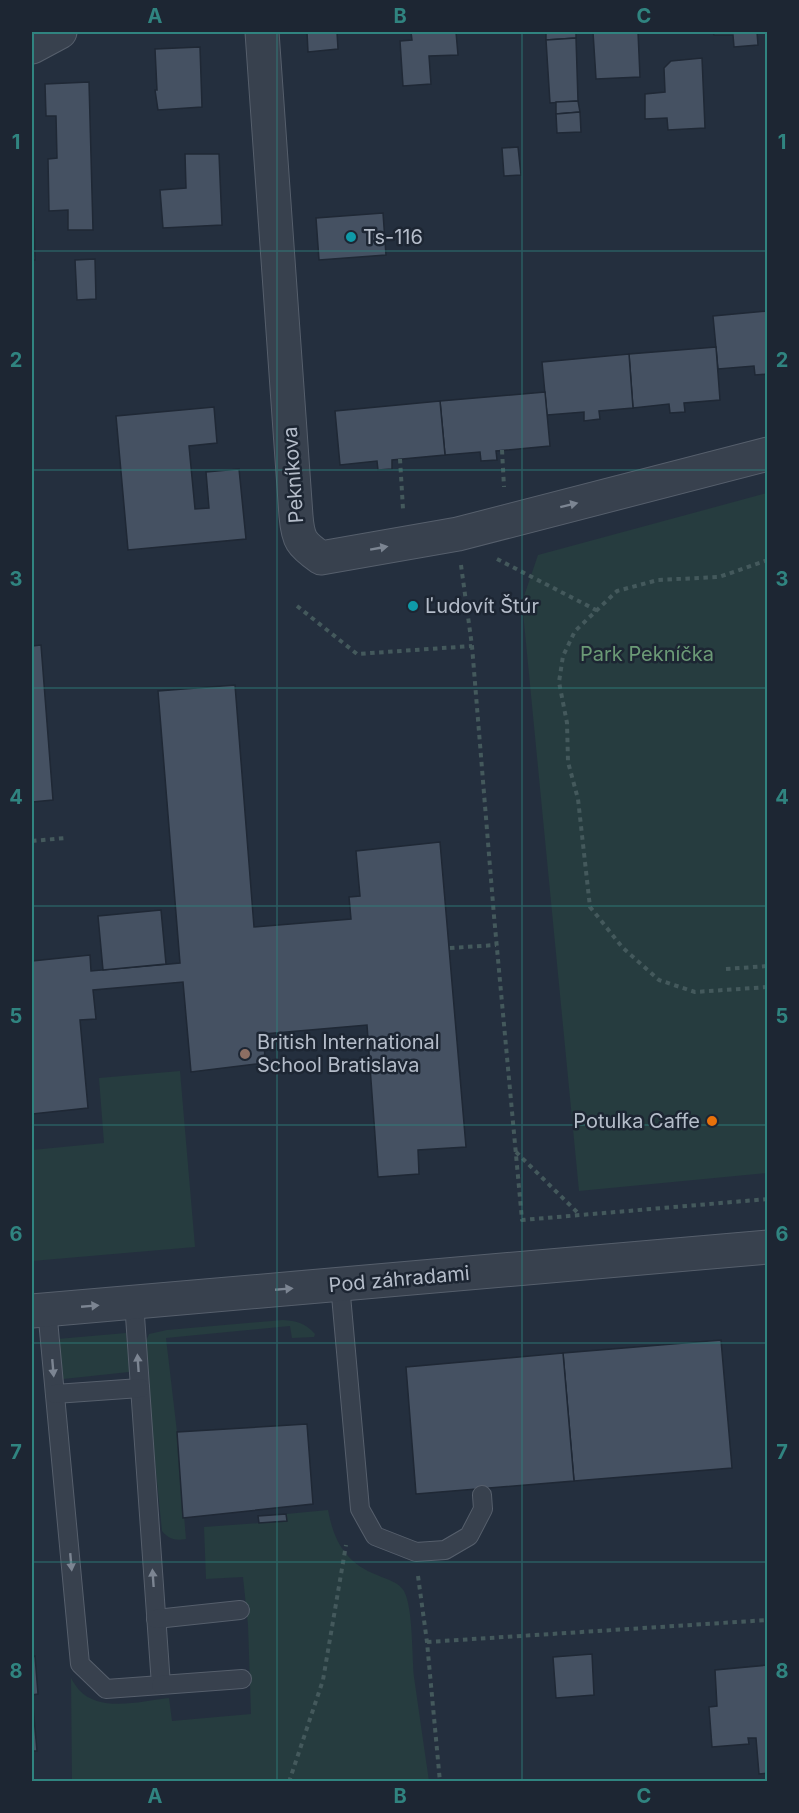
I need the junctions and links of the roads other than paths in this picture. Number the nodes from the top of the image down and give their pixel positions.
1 (60, 32) edge
2 (262, 32) edge
3 (32, 47) edge
4 (768, 454) edge
5 (768, 1247) edge
6 (340, 1284) junction
7 (134, 1302) junction
8 (39, 1310) edge
9 (140, 1388) junction
10 (55, 1394) junction
11 (482, 1495) dead end
12 (240, 1610) dead end
13 (156, 1619) junction
14 (242, 1679) dead end
15 (161, 1684) junction

1 - 3 street
2 -> 4 street, Pekníkova
5 - 6 street, Pod záhradami
7 -> 6 street, Pod záhradami
6 - 11 lane
8 -> 7 street, Pod záhradami
9 -> 7 lane
8 -> 10 lane
9 - 10 lane
13 -> 9 lane
10 -> 15 lane
12 - 13 lane
13 - 15 lane
14 - 15 lane

